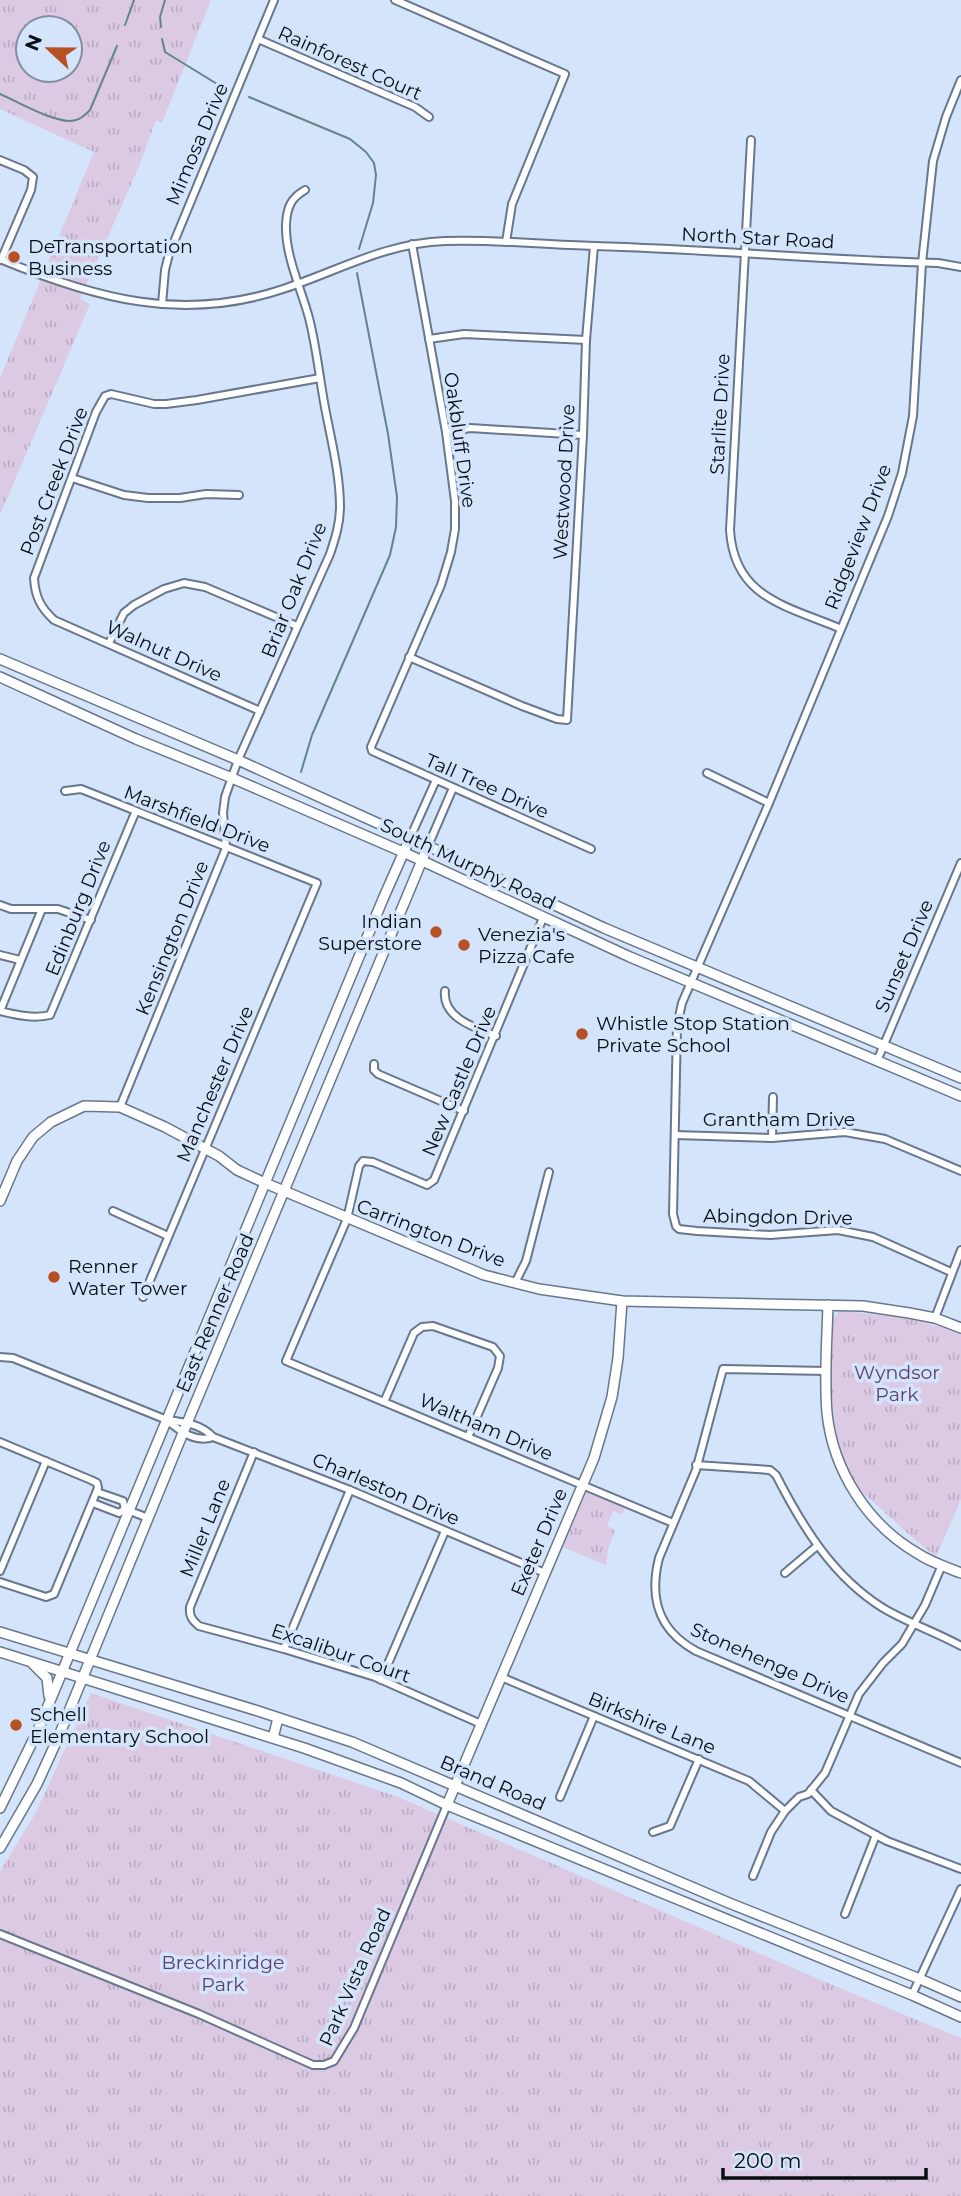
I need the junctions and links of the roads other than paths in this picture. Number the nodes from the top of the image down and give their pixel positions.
1 (274, 0) edge
2 (395, 0) edge
3 (258, 39) junction
4 (961, 80) edge
5 (429, 117) dead end
6 (751, 140) dead end
7 (0, 160) edge
8 (305, 190) dead end
9 (506, 242) junction
10 (412, 244) junction
11 (594, 246) junction
12 (745, 252) junction
13 (1, 260) edge
14 (922, 263) junction
15 (961, 267) edge
16 (298, 284) junction
17 (162, 304) junction
18 (429, 339) junction
19 (586, 340) junction
20 (320, 378) junction
21 (446, 432) junction
22 (583, 435) junction
23 (72, 478) junction
24 (239, 495) dead end
25 (54, 620) joint
26 (297, 626) junction
27 (839, 628) junction
28 (109, 643) junction
29 (409, 657) junction
30 (0, 659) edge
31 (0, 677) edge
32 (78, 692) junction
33 (71, 708) junction
34 (260, 711) junction
35 (372, 751) joint
36 (238, 760) junction
37 (707, 773) dead end
38 (232, 778) junction
39 (436, 780) junction
40 (453, 788) junction
41 (65, 791) dead end
42 (769, 803) junction
43 (135, 813) junction
44 (410, 838) junction
45 (428, 846) junction
46 (226, 848) junction
47 (591, 849) dead end
48 (404, 852) junction
49 (422, 861) junction
50 (961, 863) edge
51 (317, 883) joint
52 (0, 905) edge
53 (43, 909) junction
54 (543, 918) junction
55 (91, 920) junction
56 (0, 955) edge
57 (20, 960) junction
58 (698, 967) junction
59 (691, 982) junction
60 (445, 992) dead end
61 (0, 1011) edge
62 (496, 1036) junction
63 (884, 1045) junction
64 (877, 1061) junction
65 (374, 1064) dead end
66 (961, 1078) edge
67 (961, 1096) edge
68 (774, 1097) dead end
69 (120, 1107) junction
70 (464, 1111) junction
71 (675, 1135) junction
72 (772, 1138) junction
73 (205, 1149) junction
74 (961, 1171) edge
75 (548, 1172) dead end
76 (265, 1183) junction
77 (285, 1193) junction
78 (0, 1201) edge
79 (113, 1211) dead end
80 (347, 1219) junction
81 (168, 1236) junction
82 (961, 1250) edge
83 (951, 1272) junction
84 (515, 1283) junction
85 (143, 1297) dead end
86 (622, 1301) junction
87 (828, 1305) junction
88 (935, 1318) junction
89 (961, 1328) edge
90 (0, 1357) edge
91 (286, 1361) joint
92 (826, 1371) junction
93 (384, 1402) junction
94 (167, 1420) junction
95 (187, 1422) junction
96 (183, 1433) junction
97 (213, 1437) junction
98 (468, 1437) junction
99 (0, 1442) edge
100 (254, 1452) junction
101 (46, 1461) junction
102 (696, 1465) junction
103 (583, 1485) junction
104 (98, 1489) junction
105 (350, 1490) junction
106 (93, 1503) junction
107 (128, 1510) junction
108 (148, 1518) junction
109 (673, 1523) junction
110 (445, 1531) junction
111 (817, 1546) junction
112 (942, 1565) junction
113 (0, 1571) edge
114 (545, 1573) junction
115 (785, 1573) dead end
116 (961, 1573) edge
117 (0, 1582) edge
118 (191, 1617) joint
119 (914, 1625) junction
120 (0, 1632) edge
121 (961, 1646) edge
122 (284, 1649) junction
123 (0, 1652) edge
124 (69, 1654) junction
125 (90, 1660) junction
126 (29, 1661) junction
127 (61, 1671) junction
128 (83, 1677) junction
129 (501, 1677) junction
130 (381, 1680) junction
131 (48, 1704) junction
132 (849, 1715) junction
133 (594, 1716) junction
134 (278, 1718) junction
135 (481, 1724) junction
136 (273, 1738) junction
137 (699, 1759) junction
138 (961, 1763) edge
139 (454, 1787) junction
140 (811, 1790) junction
141 (560, 1797) dead end
142 (447, 1805) junction
143 (0, 1808) edge
144 (785, 1811) junction
145 (653, 1832) dead end
146 (876, 1835) junction
147 (0, 1848) edge
148 (961, 1869) edge
149 (753, 1875) dead end
150 (961, 1889) edge
151 (845, 1914) dead end
152 (0, 1934) edge
153 (920, 1979) junction
154 (912, 1995) junction
155 (961, 1997) edge
156 (961, 2017) edge

1 - 3 street, Mimosa Drive
2 - 9 street
3 - 5 street, Rainforest Court
3 - 17 street, Mimosa Drive
4 - 14 street, Ridgeview Drive
6 - 12 street, Starlite Drive
7 - 13 street
8 - 16 street, Briar Oak Drive
9 - 10 street, North Star Road
9 - 11 street, North Star Road
10 - 16 street, North Star Road
10 - 18 street, Oakbluff Drive
11 - 12 street, North Star Road
11 - 19 street, Westwood Drive
12 - 14 street, North Star Road
12 - 27 street, Starlite Drive
13 - 17 street, North Star Road
14 - 15 street, North Star Road
14 - 27 street, Ridgeview Drive
16 - 17 street, North Star Road
16 - 20 street, Briar Oak Drive
18 - 19 street
18 - 21 street, Oakbluff Drive
19 - 22 street, Westwood Drive
20 - 23 street, Post Creek Drive
20 - 26 street, Briar Oak Drive
21 - 22 street
21 - 29 street, Oakbluff Drive
22 - 29 street, Westwood Drive
23 - 24 street
23 - 25 street, Post Creek Drive
25 - 28 street, Walnut Drive
26 - 28 street
26 - 34 street, Briar Oak Drive
27 - 42 street, Ridgeview Drive
28 - 34 street, Walnut Drive
29 - 35 street, Oakbluff Drive
30 - 32 main road, South Murphy Road
31 - 33 main road, South Murphy Road
32 - 33 main road
32 - 36 main road, South Murphy Road
33 - 38 main road, South Murphy Road
34 - 36 street, Briar Oak Drive
35 - 39 street, Tall Tree Drive
36 - 38 street, Briar Oak Drive
36 - 44 main road, South Murphy Road
37 - 42 street
38 - 46 street, Kensington Drive
38 - 48 main road, South Murphy Road
39 - 40 street, Tall Tree Drive
39 - 44 street, East Renner Road
40 - 45 street, East Renner Road
40 - 47 street, Tall Tree Drive
41 - 43 street, Marshfield Drive
42 - 58 street, Ridgeview Drive
43 - 46 street, Marshfield Drive
43 - 55 street, Edinburg Drive
44 - 45 main road, South Murphy Road
44 - 48 main road, East Renner Road
45 - 49 main road, East Renner Road
45 - 58 main road, South Murphy Road
46 - 51 street, Marshfield Drive
46 - 69 street, Kensington Drive
48 - 49 main road, South Murphy Road
48 - 76 main road, East Renner Road
49 - 54 main road, South Murphy Road
49 - 77 main road, East Renner Road
50 - 63 street, Sunset Drive
51 - 73 street, Manchester Drive
52 - 53 street
53 - 55 street
53 - 57 street
54 - 59 main road, South Murphy Road
54 - 62 street, New Castle Drive
55 - 61 street, Edinburg Drive
56 - 57 street
57 - 61 street
58 - 59 street, Ridgeview Drive
58 - 63 main road, South Murphy Road
59 - 64 main road, South Murphy Road
59 - 71 street, Abingdon Drive
60 - 62 street
62 - 70 street, New Castle Drive
63 - 64 street, Sunset Drive
63 - 66 main road, South Murphy Road
64 - 67 main road, South Murphy Road
65 - 70 street
68 - 72 street
69 - 73 main road, Carrington Drive
69 - 78 main road, Carrington Drive
70 - 80 street, New Castle Drive
71 - 72 street, Grantham Drive
71 - 83 street, Abingdon Drive
72 - 74 street, Grantham Drive
73 - 76 main road, Carrington Drive
73 - 81 street, Manchester Drive
75 - 84 street
76 - 77 main road, Carrington Drive
76 - 94 main road, East Renner Road
77 - 80 main road, Carrington Drive
77 - 95 main road, East Renner Road
79 - 81 street
80 - 84 main road, Carrington Drive
80 - 91 street, New Castle Drive
81 - 85 street, Manchester Drive
82 - 83 street
83 - 88 street
84 - 86 main road, Carrington Drive
86 - 87 main road, Carrington Drive
86 - 103 main road, Exeter Drive
87 - 88 main road, Carrington Drive
87 - 92 main road
88 - 89 main road, Carrington Drive
90 - 94 street, Charleston Drive
91 - 93 street, Waltham Drive
92 - 102 street, Stonehenge Drive
92 - 112 main road
93 - 98 street, Waltham Drive
93 - 98 street
94 - 95 street, Charleston Drive
94 - 96 street, Charleston Drive
94 - 107 main road, East Renner Road
95 - 96 main road, East Renner Road
95 - 97 street, Charleston Drive
96 - 97 street, Charleston Drive
96 - 108 main road, East Renner Road
97 - 100 street, Charleston Drive
98 - 103 street, Waltham Drive
99 - 101 street
100 - 105 street, Charleston Drive
100 - 118 street, Miller Lane
101 - 104 street
101 - 113 street
102 - 109 street, Stonehenge Drive
102 - 111 street
103 - 109 street, Waltham Drive
103 - 114 main road, Exeter Drive
104 - 106 street
104 - 107 street
105 - 110 street, Charleston Drive
105 - 122 street
106 - 107 street
106 - 117 street
107 - 108 street
107 - 124 main road, East Renner Road
108 - 125 main road, East Renner Road
109 - 132 street, Stonehenge Drive
110 - 114 street, Charleston Drive
110 - 130 street
111 - 115 street
111 - 119 street
112 - 116 main road
112 - 119 street
114 - 129 main road, Exeter Drive
118 - 122 street, Excalibur Court
119 - 121 street
119 - 132 street
120 - 124 main road, Brand Road
122 - 130 street, Excalibur Court
123 - 126 main road, Brand Road
124 - 125 main road, Brand Road
124 - 127 main road, East Renner Road
125 - 128 main road, East Renner Road
125 - 134 main road, Brand Road
126 - 127 main road, Brand Road
126 - 131 main road
127 - 128 main road, Brand Road
127 - 131 main road, East Renner Road
128 - 136 main road, Brand Road
128 - 147 main road, East Renner Road
129 - 133 street, Birkshire Lane
129 - 135 main road, Exeter Drive
130 - 135 street, Excalibur Court
131 - 143 main road, East Renner Road
132 - 138 street, Stonehenge Drive
132 - 140 street
133 - 137 street, Birkshire Lane
133 - 141 street
134 - 136 main road
134 - 139 main road, Brand Road
135 - 139 main road, Exeter Drive
136 - 142 main road, Brand Road
137 - 144 street, Birkshire Lane
137 - 145 street
139 - 142 main road, Exeter Drive
139 - 153 main road, Brand Road
140 - 144 street
140 - 146 street
142 - 152 street, Park Vista Road
142 - 154 main road, Brand Road
144 - 149 street
146 - 148 street
146 - 151 street
150 - 153 street
153 - 154 street
153 - 155 main road, Brand Road
154 - 156 main road, Brand Road

